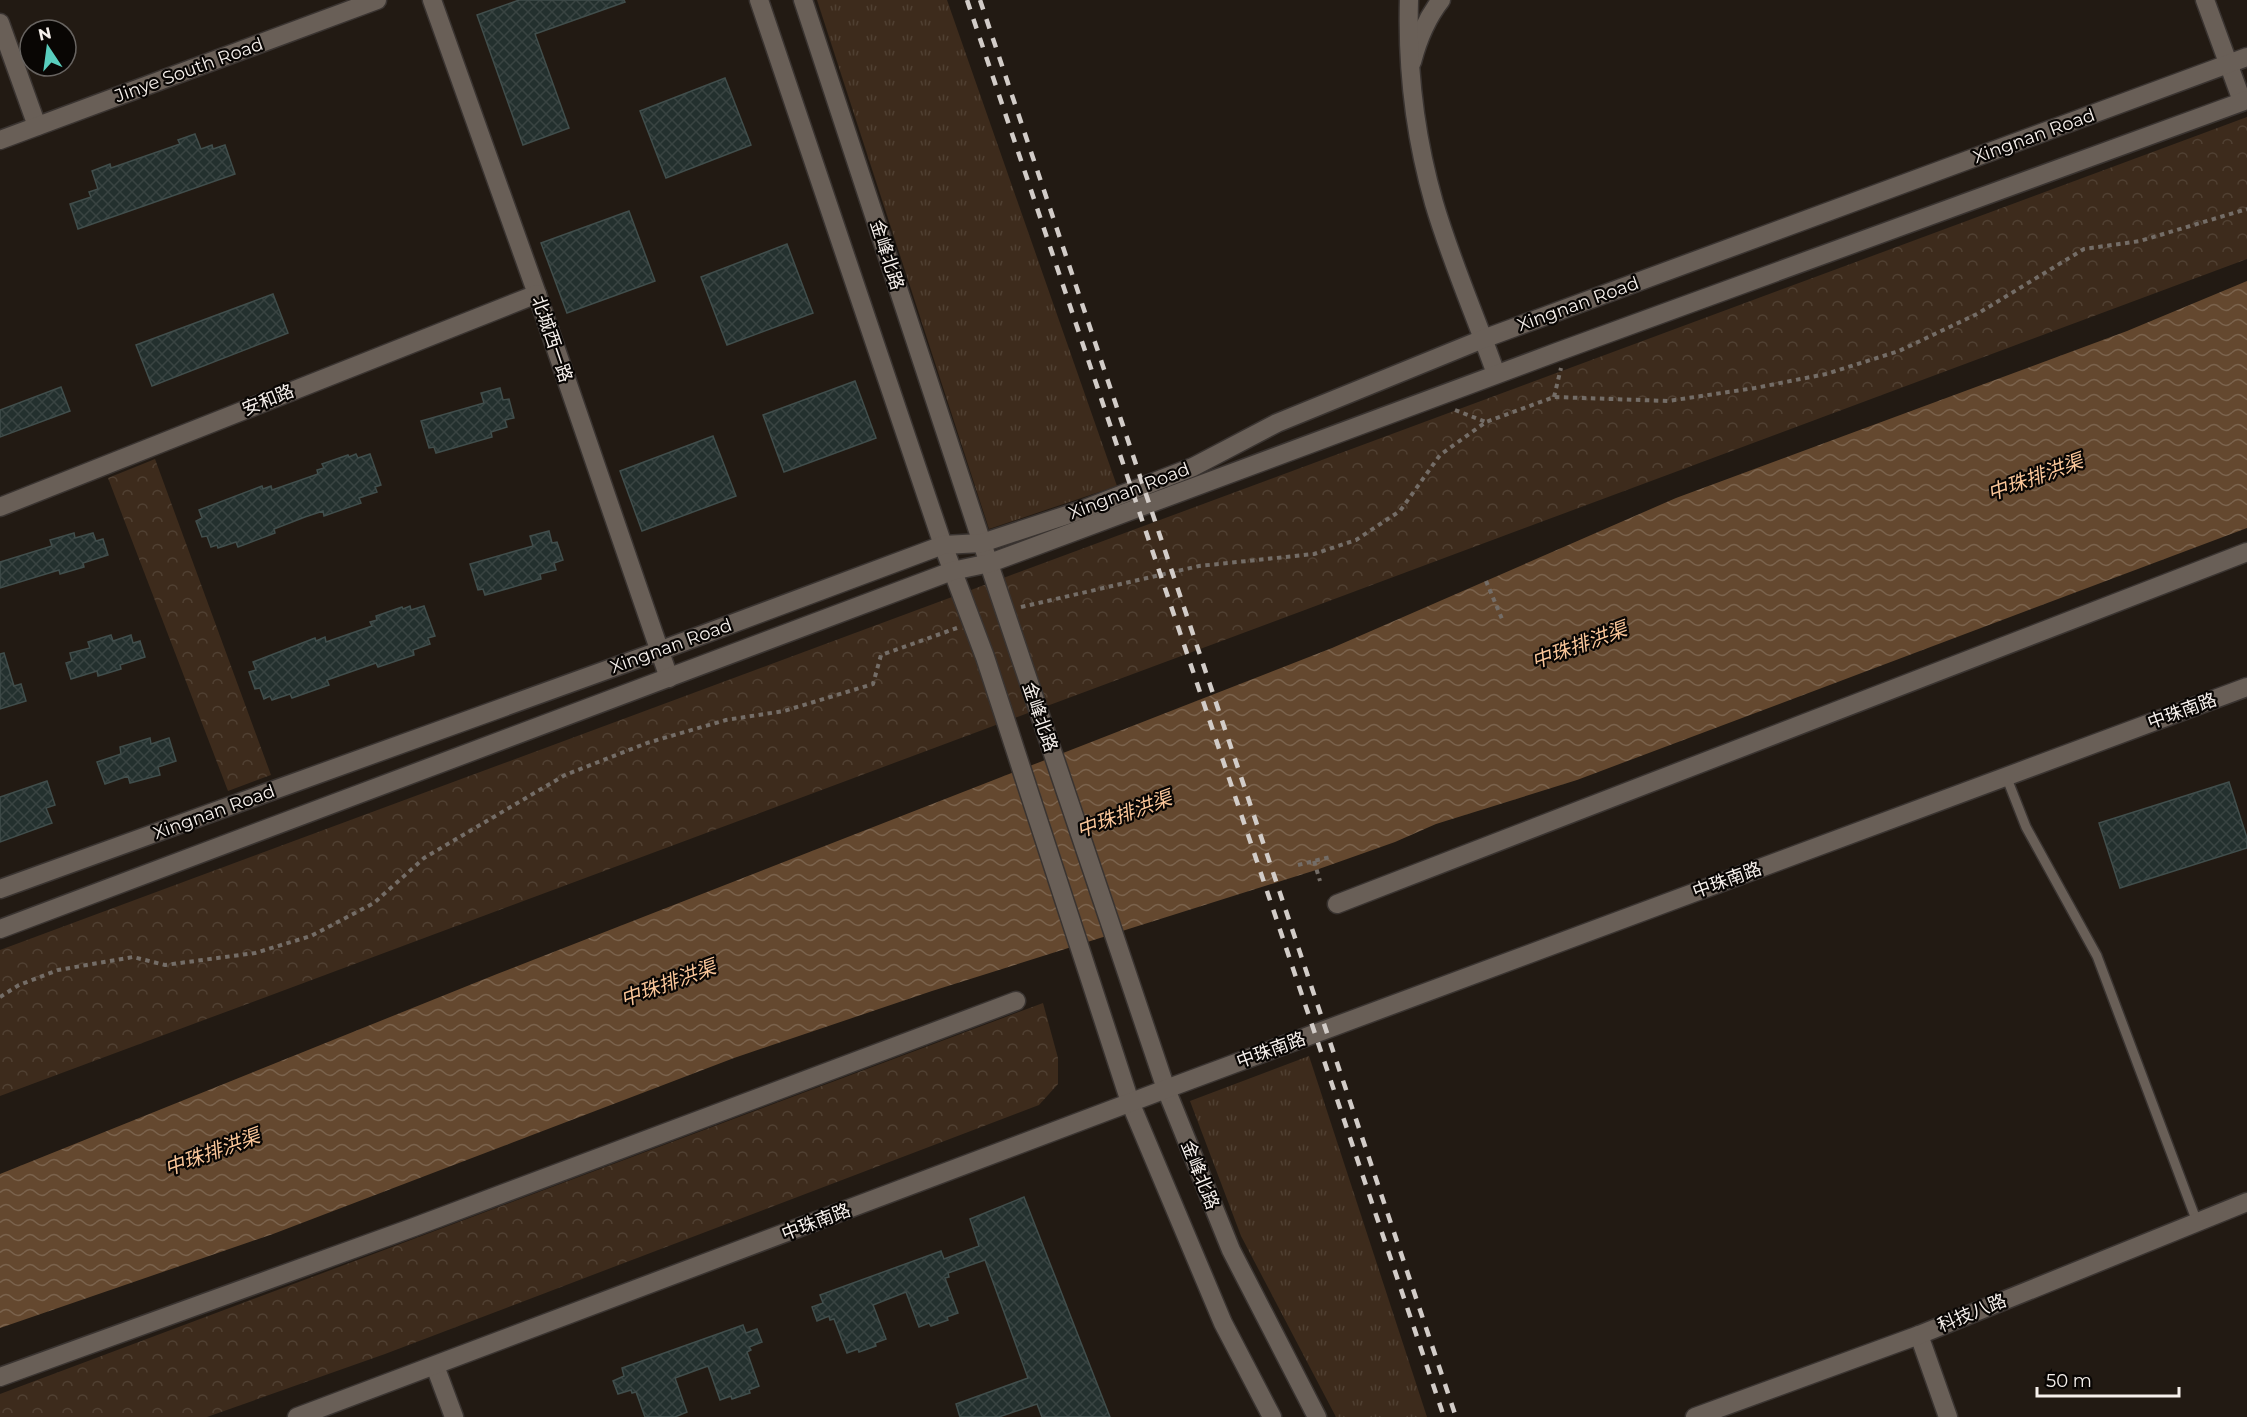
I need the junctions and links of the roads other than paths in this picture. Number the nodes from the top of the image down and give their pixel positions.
1 (377, 0) edge
2 (432, 0) edge
3 (759, 0) edge
4 (803, 0) edge
5 (1409, 0) edge
6 (1441, 0) edge
7 (2205, 0) edge
8 (0, 23) edge
9 (2247, 57) edge
10 (2230, 64) junction
11 (1410, 70) junction
12 (2245, 100) edge
13 (37, 126) junction
14 (0, 140) edge
15 (537, 294) junction
16 (1484, 339) junction
17 (1496, 374) junction
18 (0, 507) edge
19 (982, 543) junction
20 (943, 544) junction
21 (2247, 552) edge
22 (990, 563) junction
23 (952, 571) junction
24 (660, 651) junction
25 (669, 678) junction
26 (2247, 687) edge
27 (2006, 776) junction
28 (0, 889) edge
29 (1338, 904) dead end
30 (0, 929) edge
31 (1016, 1001) dead end
32 (1166, 1089) junction
33 (1130, 1102) junction
34 (2247, 1202) edge
35 (2197, 1222) junction
36 (1919, 1335) junction
37 (435, 1366) junction
38 (0, 1377) edge
39 (297, 1417) edge
40 (454, 1417) edge
41 (1272, 1417) edge
42 (1317, 1417) edge
43 (1695, 1417) edge
44 (1948, 1417) edge

1 - 13 street, Jinye South Road
2 - 15 street, 北城西一路
3 - 20 street, 金峰北路
4 - 19 street, 金峰北路
5 - 11 street
6 - 11 street
7 - 10 street
8 - 13 street
9 - 10 street, Xingnan Road
10 - 12 street
10 - 16 street, Xingnan Road
11 - 16 street
12 - 17 street, Xingnan Road
13 - 14 street, Jinye South Road
15 - 18 street, 安和路
15 - 24 street, 北城西一路
16 - 17 street
16 - 19 street, Xingnan Road
17 - 22 street, Xingnan Road
19 - 20 street, Xingnan Road
19 - 22 street, 金峰北路
20 - 23 street, 金峰北路
20 - 24 street, Xingnan Road
21 - 29 street
22 - 23 street, Xingnan Road
22 - 32 street, 金峰北路
23 - 25 street, Xingnan Road
23 - 33 street, 金峰北路
24 - 25 street, 北城西一路
24 - 28 street, Xingnan Road
25 - 30 street, Xingnan Road
26 - 27 street, 中珠南路
27 - 32 street, 中珠南路
27 - 35 lane
31 - 38 street
32 - 33 street, 中珠南路
32 - 42 street, 金峰北路
33 - 37 street, 中珠南路
33 - 41 street, 金峰北路
34 - 35 street, 科技八路
35 - 36 street, 科技八路
36 - 43 street, 科技八路
36 - 44 street
37 - 39 street, 中珠南路
37 - 40 street

